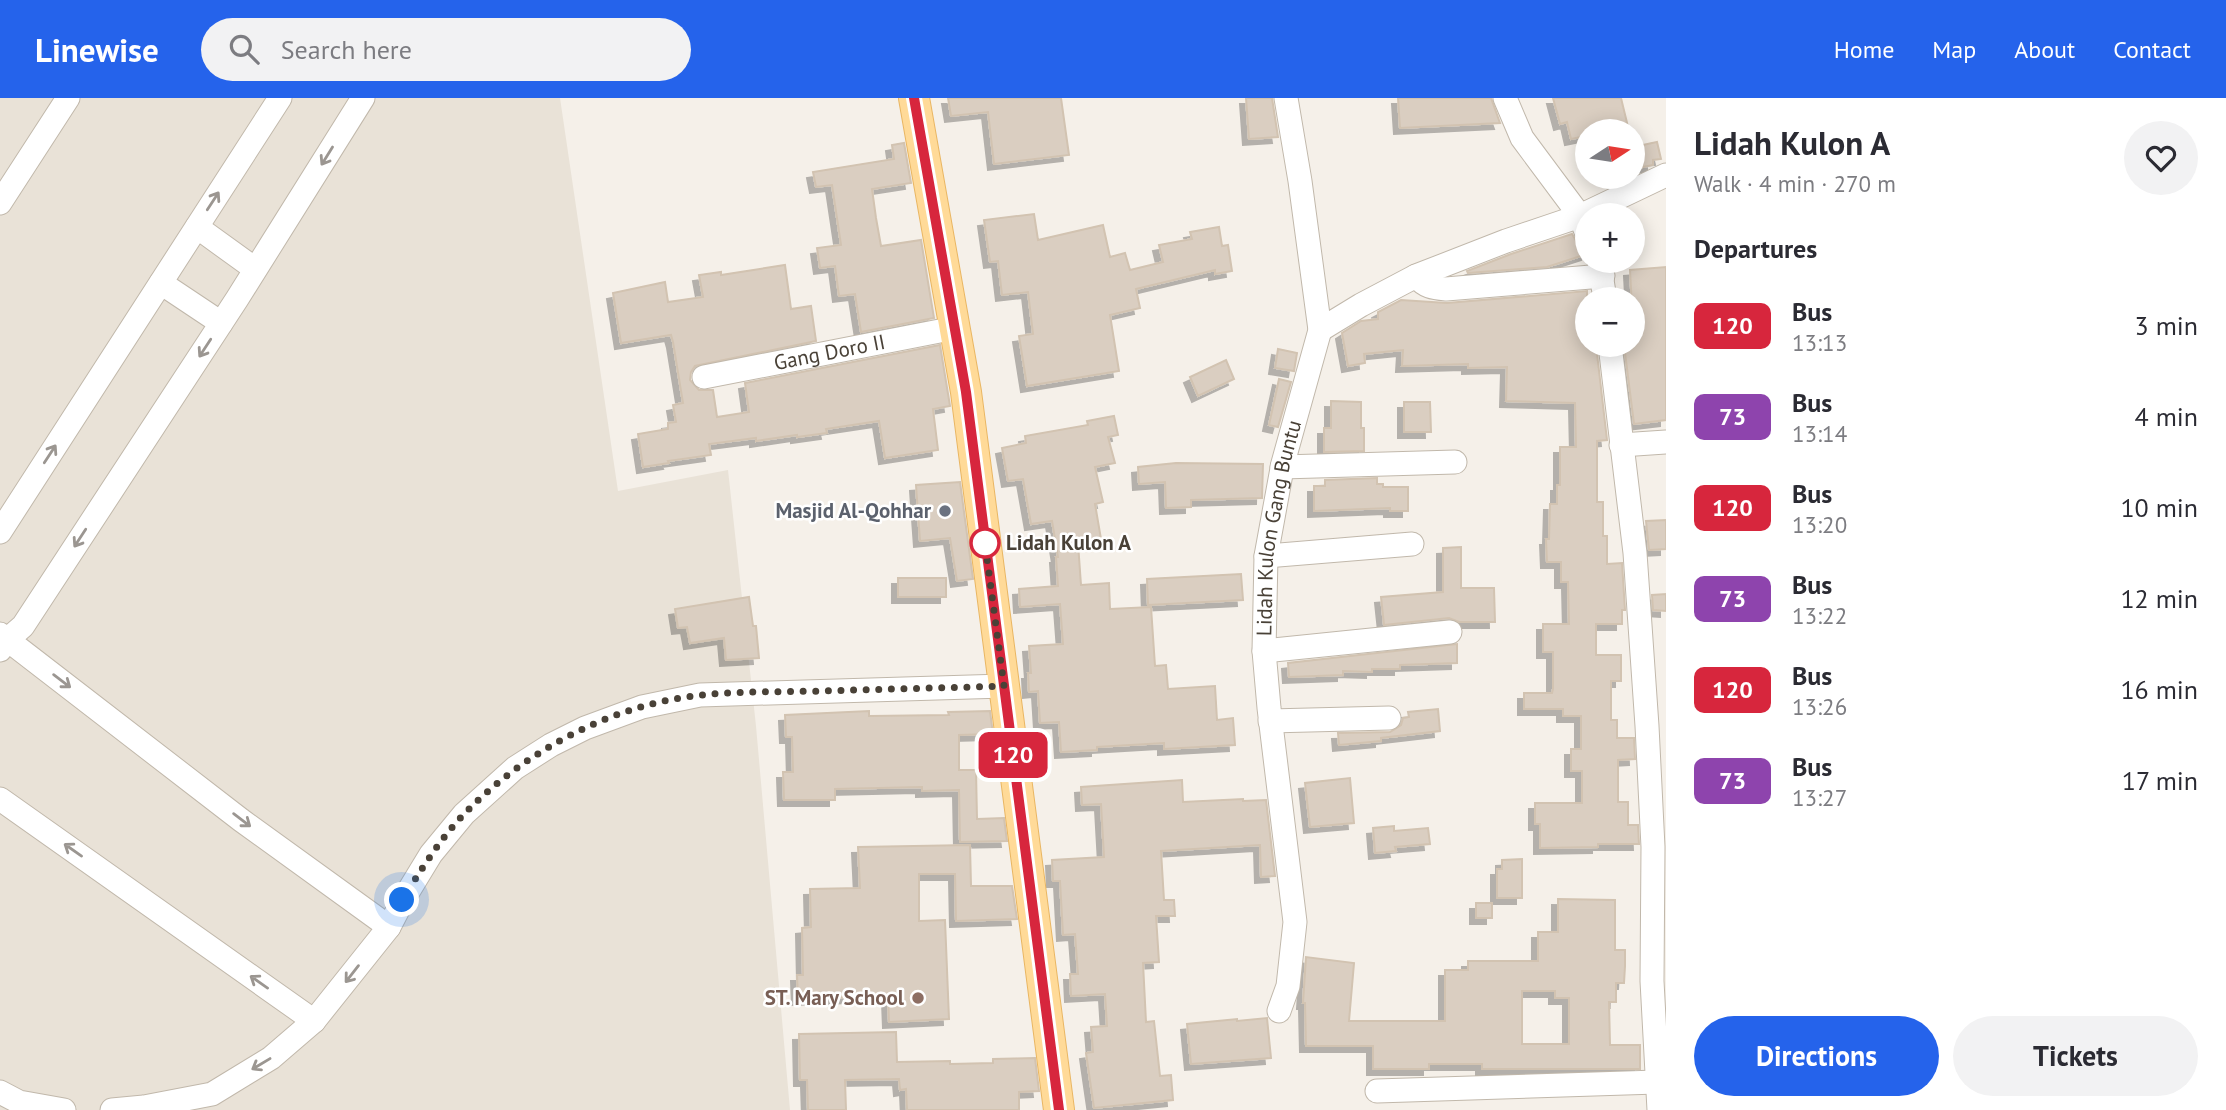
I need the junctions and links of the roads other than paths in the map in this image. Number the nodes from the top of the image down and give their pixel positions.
1 (68, 98) edge
2 (280, 98) edge
3 (363, 98) edge
4 (914, 98) edge
5 (1286, 98) edge
6 (1505, 98) edge
7 (1666, 175) edge
8 (0, 203) edge
9 (1620, 203) edge
10 (1575, 214) edge
11 (197, 227) junction
12 (1575, 227) edge
13 (255, 269) junction
14 (1416, 276) junction
15 (1602, 279) edge
16 (161, 283) junction
17 (221, 323) junction
18 (955, 328) junction
19 (1320, 330) junction
20 (1611, 357) edge
21 (704, 377) dead end
22 (1666, 442) edge
23 (1621, 445) junction
24 (1455, 461) dead end
25 (1282, 467) junction
26 (0, 532) edge
27 (1412, 544) dead end
28 (1266, 555) junction
29 (1450, 632) dead end
30 (3, 641) edge
31 (1264, 651) junction
32 (1004, 686) junction
33 (1388, 718) dead end
34 (1270, 721) junction
35 (0, 799) edge
36 (1660, 847) edge
37 (389, 927) junction
38 (1279, 1011) dead end
39 (314, 1021) junction
40 (1657, 1082) junction
41 (1377, 1091) dead end
42 (0, 1092) edge
43 (64, 1110) edge
44 (112, 1110) edge
45 (1059, 1110) edge
46 (1659, 1110) edge

1 - 8 street
11 -> 2 street
3 -> 13 street
4 - 18 main road
5 - 19 street
6 - 10 street
7 - 9 street
11 - 13 street
11 - 16 street
12 - 14 street
13 - 17 street
14 - 15 street
14 - 19 street
16 - 17 street
26 -> 16 street
17 -> 30 street
18 - 21 street, Gang Doro II
18 - 32 main road
19 - 25 street, Lidah Kulon Gang Buntu
20 - 23 street
22 - 23 street
23 - 36 street
24 - 25 street
25 - 28 street, Lidah Kulon Gang Buntu
27 - 28 street
28 - 31 street, Lidah Kulon Gang Buntu
29 - 31 street
30 -> 37 street
31 - 34 street, Lidah Kulon Gang Buntu
32 - 37 street
32 - 45 main road
33 - 34 street
34 - 38 street, Lidah Kulon Gang Buntu
39 -> 35 street
36 - 40 street
37 -> 39 street
39 -> 44 street
40 - 41 street
40 - 46 street
42 - 43 street

